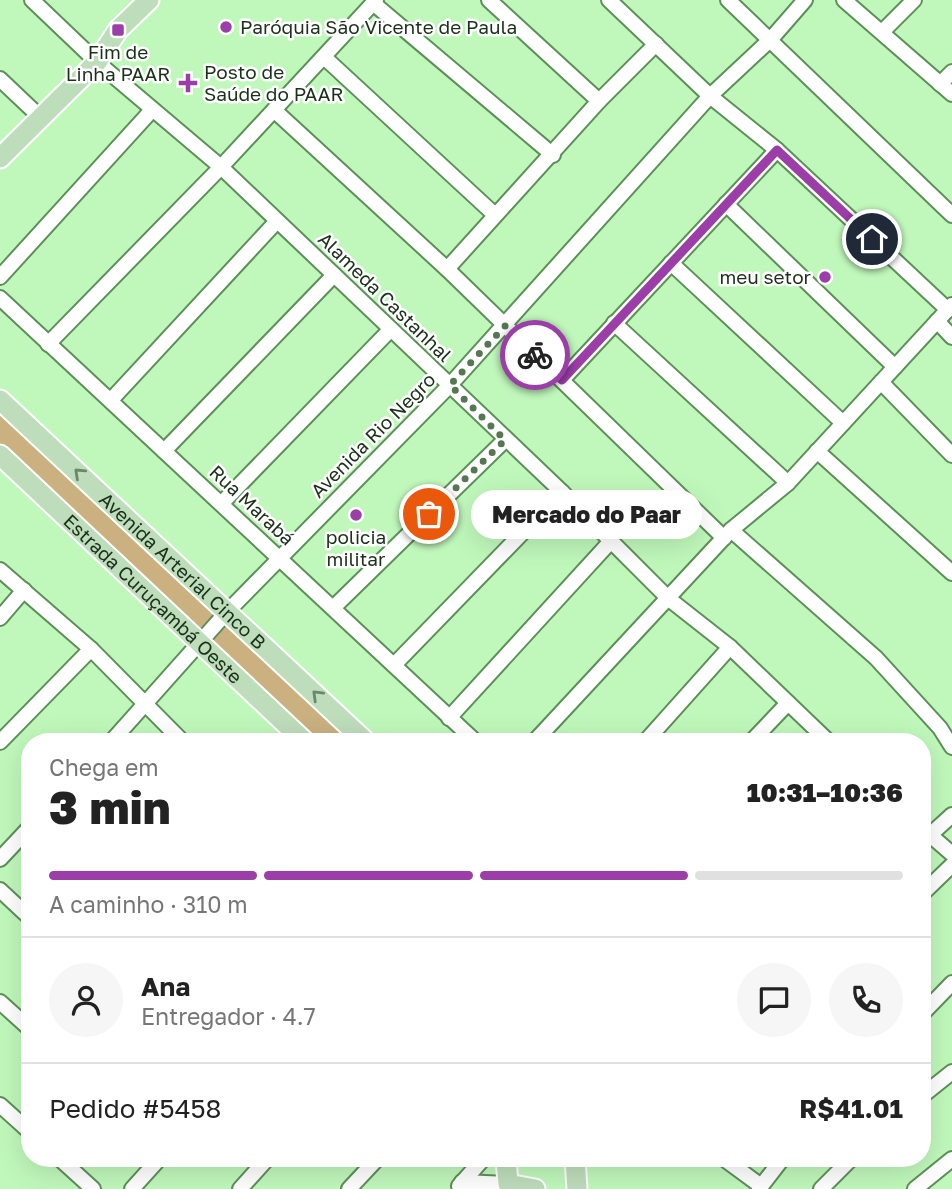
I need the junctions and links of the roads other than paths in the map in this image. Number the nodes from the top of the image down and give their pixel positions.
1 (32, 0) edge
2 (149, 0) edge
3 (489, 0) edge
4 (609, 0) edge
5 (728, 0) edge
6 (805, 0) edge
7 (844, 0) edge
8 (914, 0) edge
9 (375, 1) edge
10 (882, 32) junction
11 (771, 39) junction
12 (656, 44) junction
13 (324, 57) junction
14 (97, 62) junction
15 (952, 72) edge
16 (0, 79) edge
17 (940, 83) junction
18 (952, 94) edge
19 (710, 96) junction
20 (599, 101) junction
21 (152, 110) junction
22 (274, 110) junction
23 (40, 117) junction
24 (777, 150) junction
25 (552, 155) junction
26 (0, 158) edge
27 (221, 167) junction
28 (726, 204) junction
29 (495, 215) junction
30 (952, 215) edge
31 (277, 221) junction
32 (671, 263) junction
33 (447, 269) junction
34 (334, 275) junction
35 (0, 277) edge
36 (0, 298) edge
37 (950, 307) edge
38 (937, 321) junction
39 (614, 323) junction
40 (505, 326) junction
41 (391, 329) junction
42 (952, 337) edge
43 (48, 344) junction
44 (895, 367) junction
45 (562, 380) junction
46 (881, 382) junction
47 (450, 385) junction
48 (0, 400) edge
49 (111, 400) junction
50 (843, 423) junction
51 (505, 440) junction
52 (164, 451) junction
53 (817, 451) junction
54 (0, 455) edge
55 (952, 455) edge
56 (788, 483) junction
57 (562, 492) junction
58 (222, 503) junction
59 (728, 534) junction
60 (611, 541) junction
61 (279, 558) junction
62 (0, 570) edge
63 (952, 573) edge
64 (24, 590) junction
65 (669, 599) junction
66 (334, 607) junction
67 (228, 611) junction
68 (0, 618) edge
69 (198, 644) junction
70 (730, 647) junction
71 (91, 649) junction
72 (394, 665) junction
73 (788, 703) junction
74 (146, 706) junction
75 (449, 718) junction
76 (120, 733) edge
77 (174, 733) edge
78 (295, 733) edge
79 (357, 733) edge
80 (466, 733) edge
81 (542, 733) edge
82 (653, 733) edge
83 (760, 733) edge
84 (820, 733) edge
85 (0, 742) edge
86 (952, 747) edge
87 (952, 815) edge
88 (931, 828) edge
89 (931, 835) edge
90 (21, 837) edge
91 (952, 854) edge
92 (0, 859) edge
93 (952, 865) edge
94 (931, 885) edge
95 (0, 890) edge
96 (21, 910) edge
97 (952, 983) edge
98 (0, 1002) edge
99 (931, 1004) edge
100 (21, 1021) edge
101 (952, 1072) edge
102 (931, 1089) edge
103 (0, 1105) edge
104 (21, 1124) edge
105 (952, 1159) edge
106 (69, 1167) edge
107 (152, 1167) edge
108 (260, 1167) edge
109 (370, 1167) edge
110 (476, 1167) edge
111 (507, 1167) edge
112 (576, 1167) edge
113 (734, 1167) edge
114 (776, 1167) edge
115 (843, 1167) edge
116 (459, 1186) edge
117 (509, 1186) edge
118 (760, 1187) edge
119 (93, 1189) edge
120 (132, 1189) edge
121 (240, 1189) edge
122 (349, 1189) edge
123 (535, 1189) edge
124 (577, 1189) edge
125 (821, 1189) edge
126 (915, 1189) edge

1 - 14 street, Alameda Castanhal
2 - 14 main road
3 - 20 street
4 - 12 street
5 - 11 street
6 - 11 street, Avenida Rio Negro
7 - 10 street
8 - 10 street
9 - 13 street
9 - 25 street
10 - 17 street
11 - 19 street, Avenida Rio Negro
11 - 30 street
12 - 19 street
12 - 20 street
13 - 22 street
13 - 29 street
14 - 21 street, Alameda Castanhal
14 - 23 main road
15 - 17 street
16 - 23 street
17 - 18 street
19 - 24 street
19 - 40 street, Avenida Rio Negro
20 - 25 street
21 - 27 street, Alameda Castanhal
21 - 35 street
22 - 27 street
22 - 33 street
23 - 26 main road
24 - 28 street
24 - 37 street
25 - 29 street
27 - 31 street, Alameda Castanhal
27 - 43 street
28 - 32 street
28 - 44 street
29 - 33 street
31 - 34 street, Alameda Castanhal
31 - 49 street
32 - 39 street
32 - 50 street
33 - 40 street
34 - 41 street, Alameda Castanhal
34 - 52 street
36 - 43 street, Rua Marabá
37 - 38 street
38 - 42 street
38 - 44 street
39 - 45 street
39 - 56 street
40 - 45 street
40 - 47 street, Avenida Rio Negro
41 - 47 street, Alameda Castanhal
41 - 58 street
43 - 49 street, Rua Marabá
44 - 46 street
45 - 59 street
46 - 50 street
46 - 55 street
47 - 51 street, Alameda Castanhal
47 - 61 street, Avenida Rio Negro
67 -> 48 main road, Avenida Arterial Cinco B
49 - 52 street, Rua Marabá
50 - 53 street
51 - 57 street, Alameda Castanhal
51 - 66 street
52 - 58 street, Rua Marabá
53 - 56 street
53 - 63 street
54 - 69 main road, Estrada Curuçambá Oeste
56 - 59 street
57 - 60 street, Alameda Castanhal
57 - 72 street
58 - 61 street, Rua Marabá
59 - 65 street
59 - 86 street
60 - 65 street, Alameda Castanhal
60 - 75 street
61 - 66 street, Rua Marabá
61 - 67 street, Avenida Rio Negro
62 - 64 street
64 - 68 street
64 - 71 street
65 - 70 street, Alameda Castanhal
65 - 81 street
66 - 72 street, Rua Marabá
67 - 69 street, Avenida Rio Negro
79 -> 67 main road, Avenida Arterial Cinco B
69 - 74 street, Avenida Rio Negro
69 - 78 main road, Estrada Curuçambá Oeste
70 - 73 street, Alameda Castanhal
70 - 82 street
71 - 74 street
71 - 85 street
72 - 75 street, Rua Marabá
73 - 83 street
73 - 84 street, Alameda Castanhal
74 - 76 street, Avenida Rio Negro
74 - 77 street
75 - 80 street, Rua Marabá
87 - 88 street
89 - 91 street
90 - 92 street
93 - 94 street
95 - 96 street
97 - 99 street
98 - 100 street
101 - 102 street
103 - 104 street
105 - 126 street
106 - 119 street
107 - 120 street
108 - 121 street
109 - 122 street
110 - 116 street
111 - 117 main road
112 - 124 main road
113 - 118 street
114 - 118 street
115 - 125 street
116 - 117 street
117 - 123 main road

